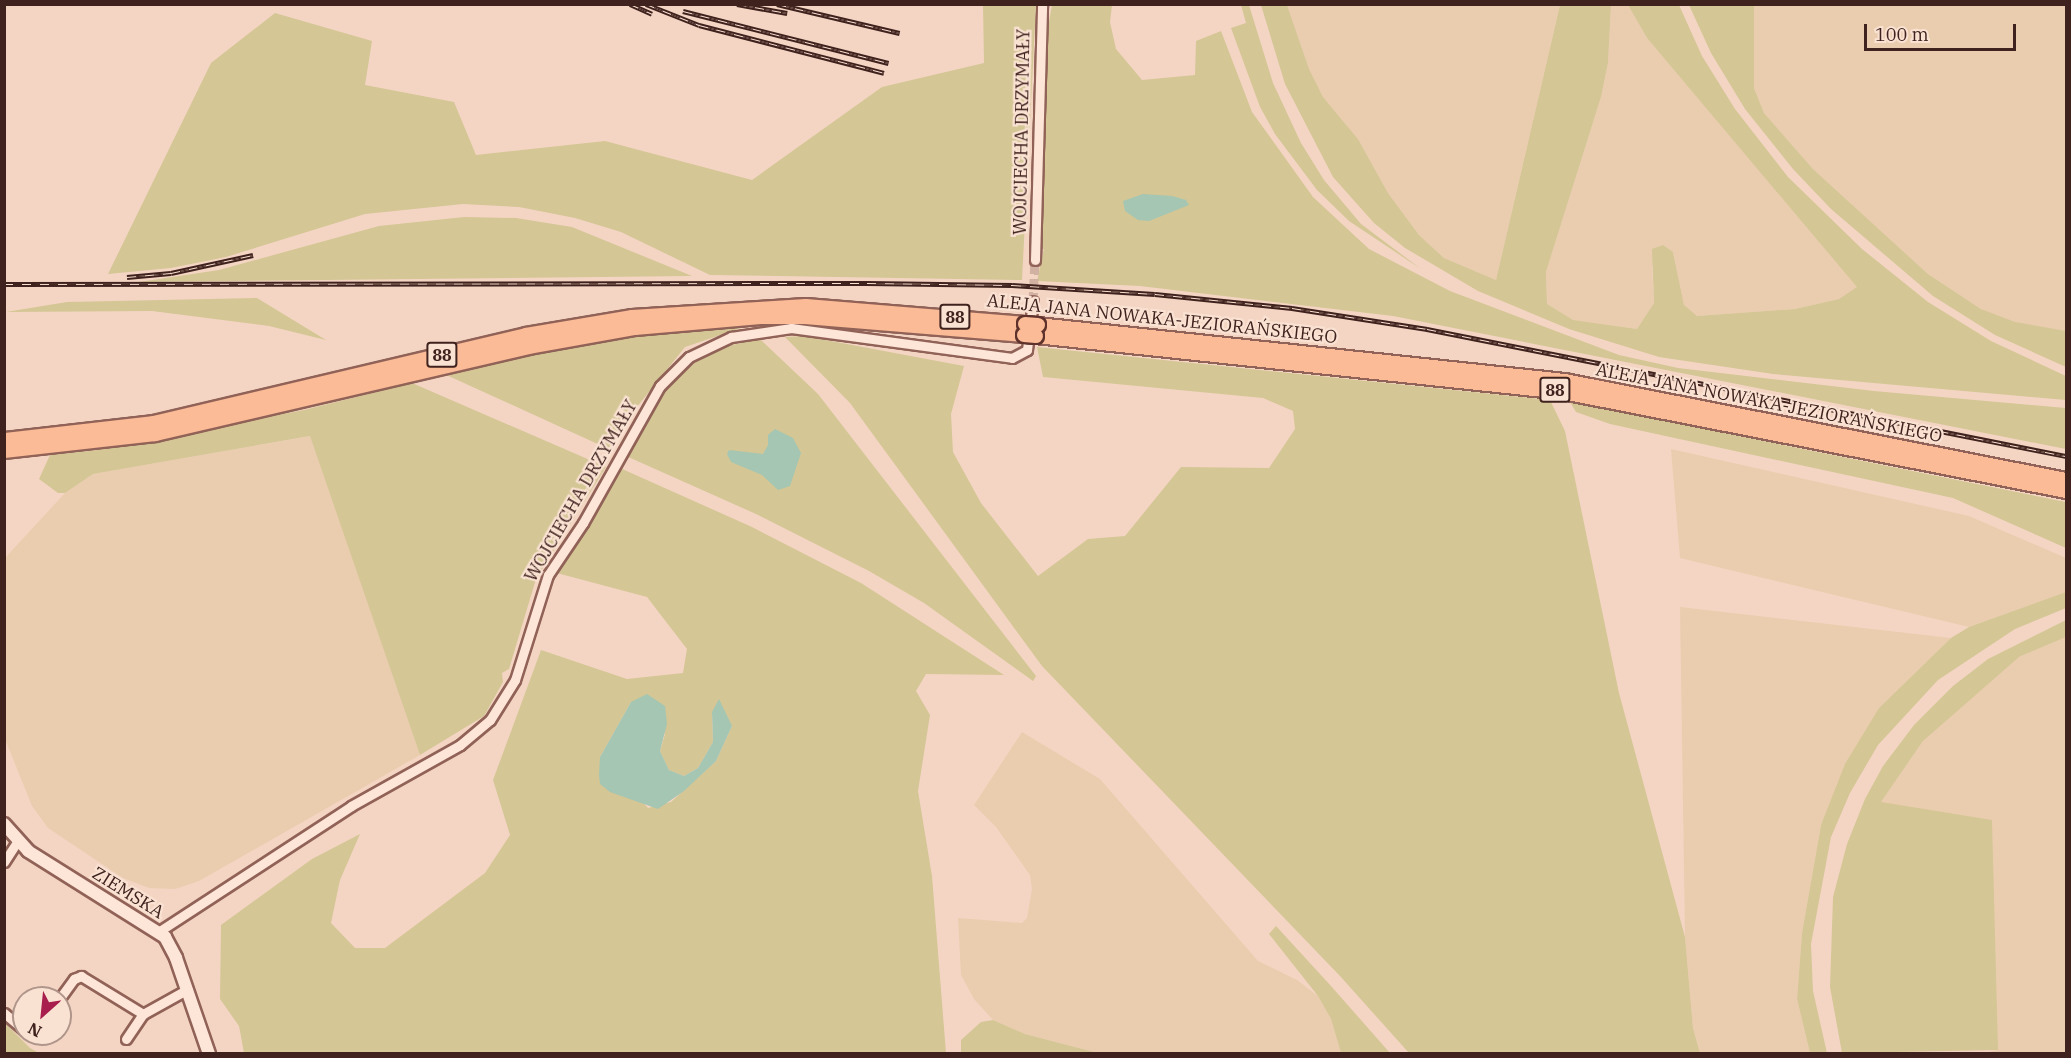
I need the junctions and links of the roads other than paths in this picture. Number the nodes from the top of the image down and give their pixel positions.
1 (1042, 4) edge
2 (1035, 260) tunnel mouth
3 (1033, 302) tunnel mouth
4 (1031, 330) junction
5 (4, 440) edge
6 (4, 451) edge
7 (2067, 480) edge
8 (2067, 491) edge
9 (4, 824) edge
10 (17, 842) junction
11 (4, 862) edge
12 (158, 932) junction
13 (71, 986) edge
14 (188, 989) junction
15 (143, 1014) junction
16 (126, 1040) dead end
17 (209, 1053) edge

1 - 2 street, WOJCIECHA DRZYMAŁY
3 - 12 street, WOJCIECHA DRZYMAŁY
4 - 5 main road, ALEJA JANA NOWAKA-JEZIORAŃSKIEGO / 88
4 - 6 main road, ALEJA JANA NOWAKA-JEZIORAŃSKIEGO / 88
4 - 7 main road, ALEJA JANA NOWAKA-JEZIORAŃSKIEGO / 88
4 - 8 main road, ALEJA JANA NOWAKA-JEZIORAŃSKIEGO / 88
9 - 10 street, ZIEMSKA
10 - 11 street
10 - 12 street, ZIEMSKA
12 - 14 street, ZIEMSKA
13 - 15 street
14 - 15 street
14 - 17 street, ZIEMSKA
15 - 16 street

